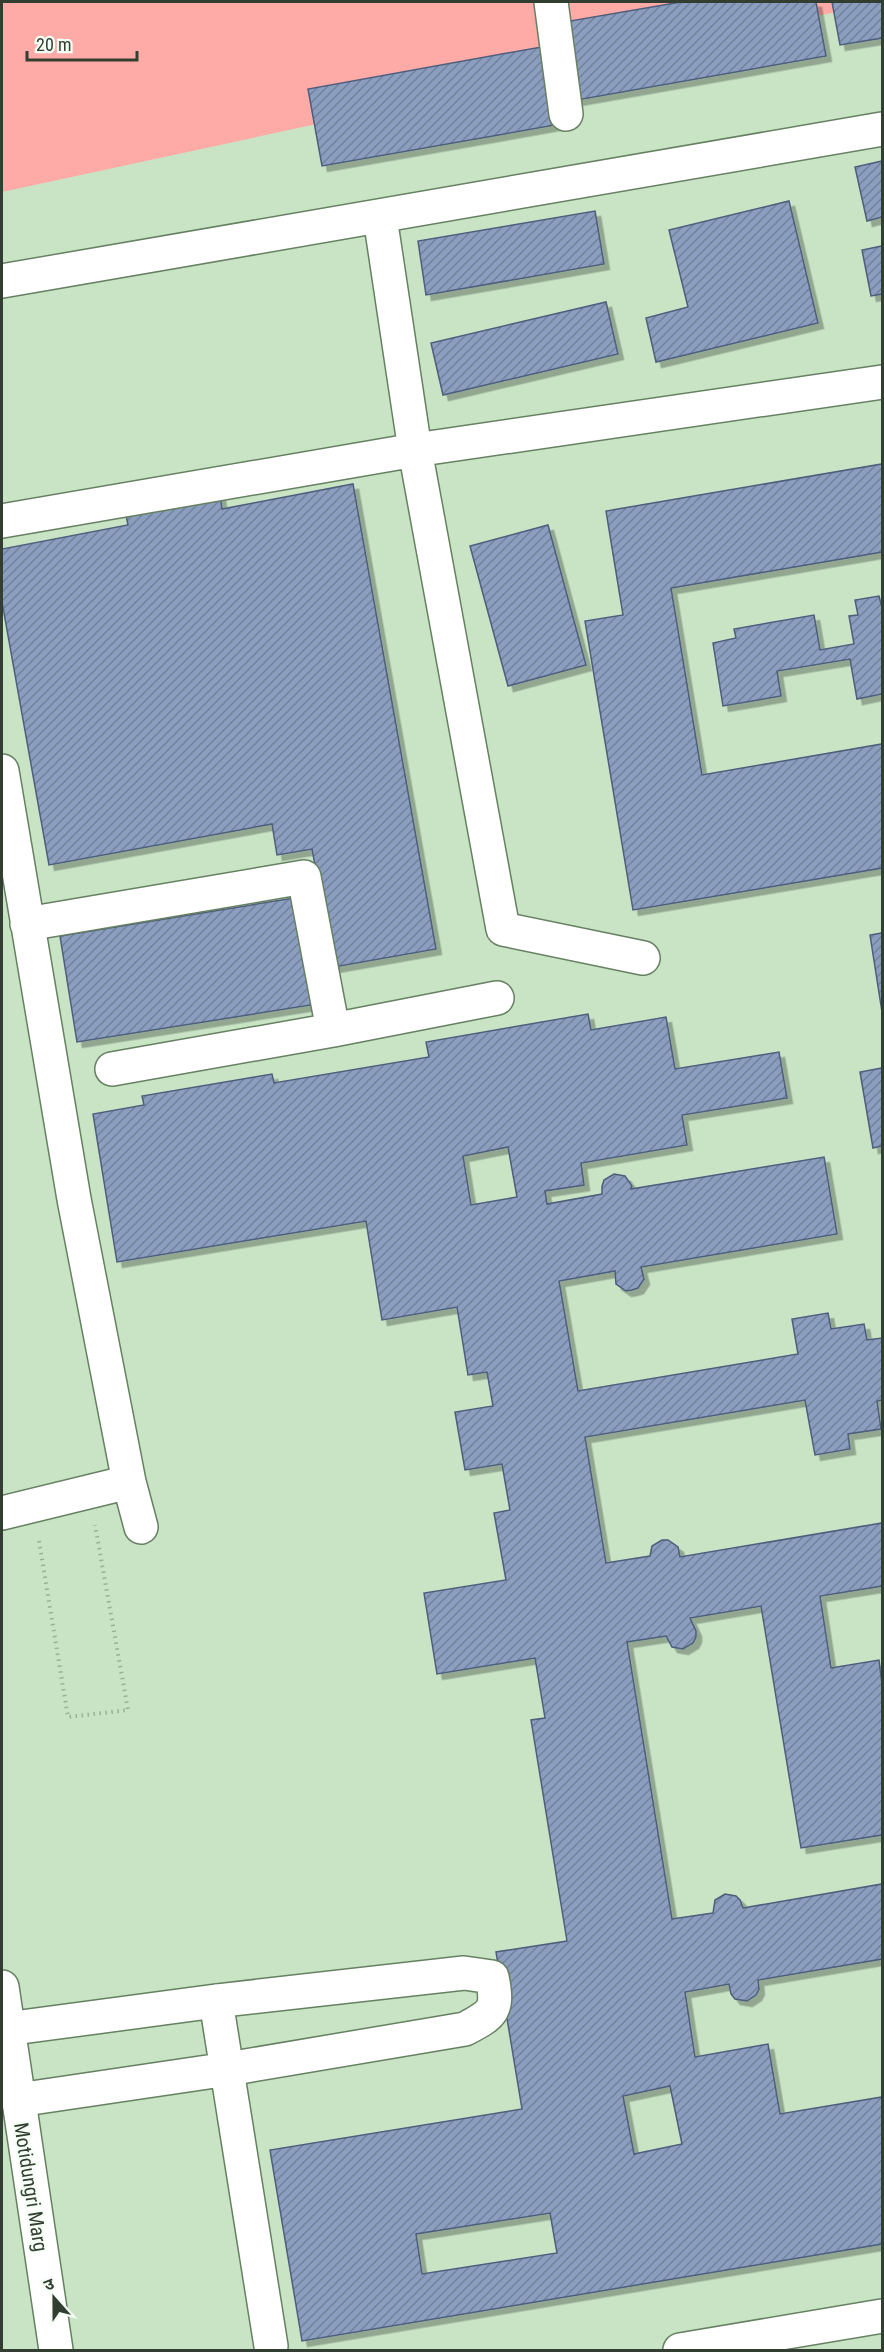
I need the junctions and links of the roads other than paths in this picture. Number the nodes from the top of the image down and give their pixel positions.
1 (551, 2) edge
2 (566, 114) dead end
3 (882, 129) edge
4 (380, 217) junction
5 (2, 280) edge
6 (882, 382) edge
7 (415, 450) junction
8 (2, 521) edge
9 (2, 771) edge
10 (27, 924) junction
11 (643, 958) dead end
12 (497, 998) dead end
13 (333, 1030) junction
14 (112, 1069) dead end
15 (129, 1482) junction
16 (2, 1513) edge
17 (141, 1527) dead end
18 (2, 1987) edge
19 (216, 2001) junction
20 (6, 2029) junction
21 (228, 2069) junction
22 (18, 2100) junction
23 (882, 2316) edge
24 (271, 2346) dead end
25 (56, 2350) edge
26 (680, 2350) edge

1 - 2 street
3 - 4 street
4 - 5 street
4 - 7 street
6 - 7 street
7 - 8 street
7 - 11 street
9 - 10 street
10 - 13 street
10 - 15 street
12 - 13 street
13 - 14 street
15 - 16 street
15 - 17 street
18 - 20 street, Motidungri Marg
19 - 20 street
19 - 21 street
19 - 21 street
20 - 22 street, Motidungri Marg
21 - 22 street
21 - 24 street
22 - 25 street, Motidungri Marg
23 - 26 street

